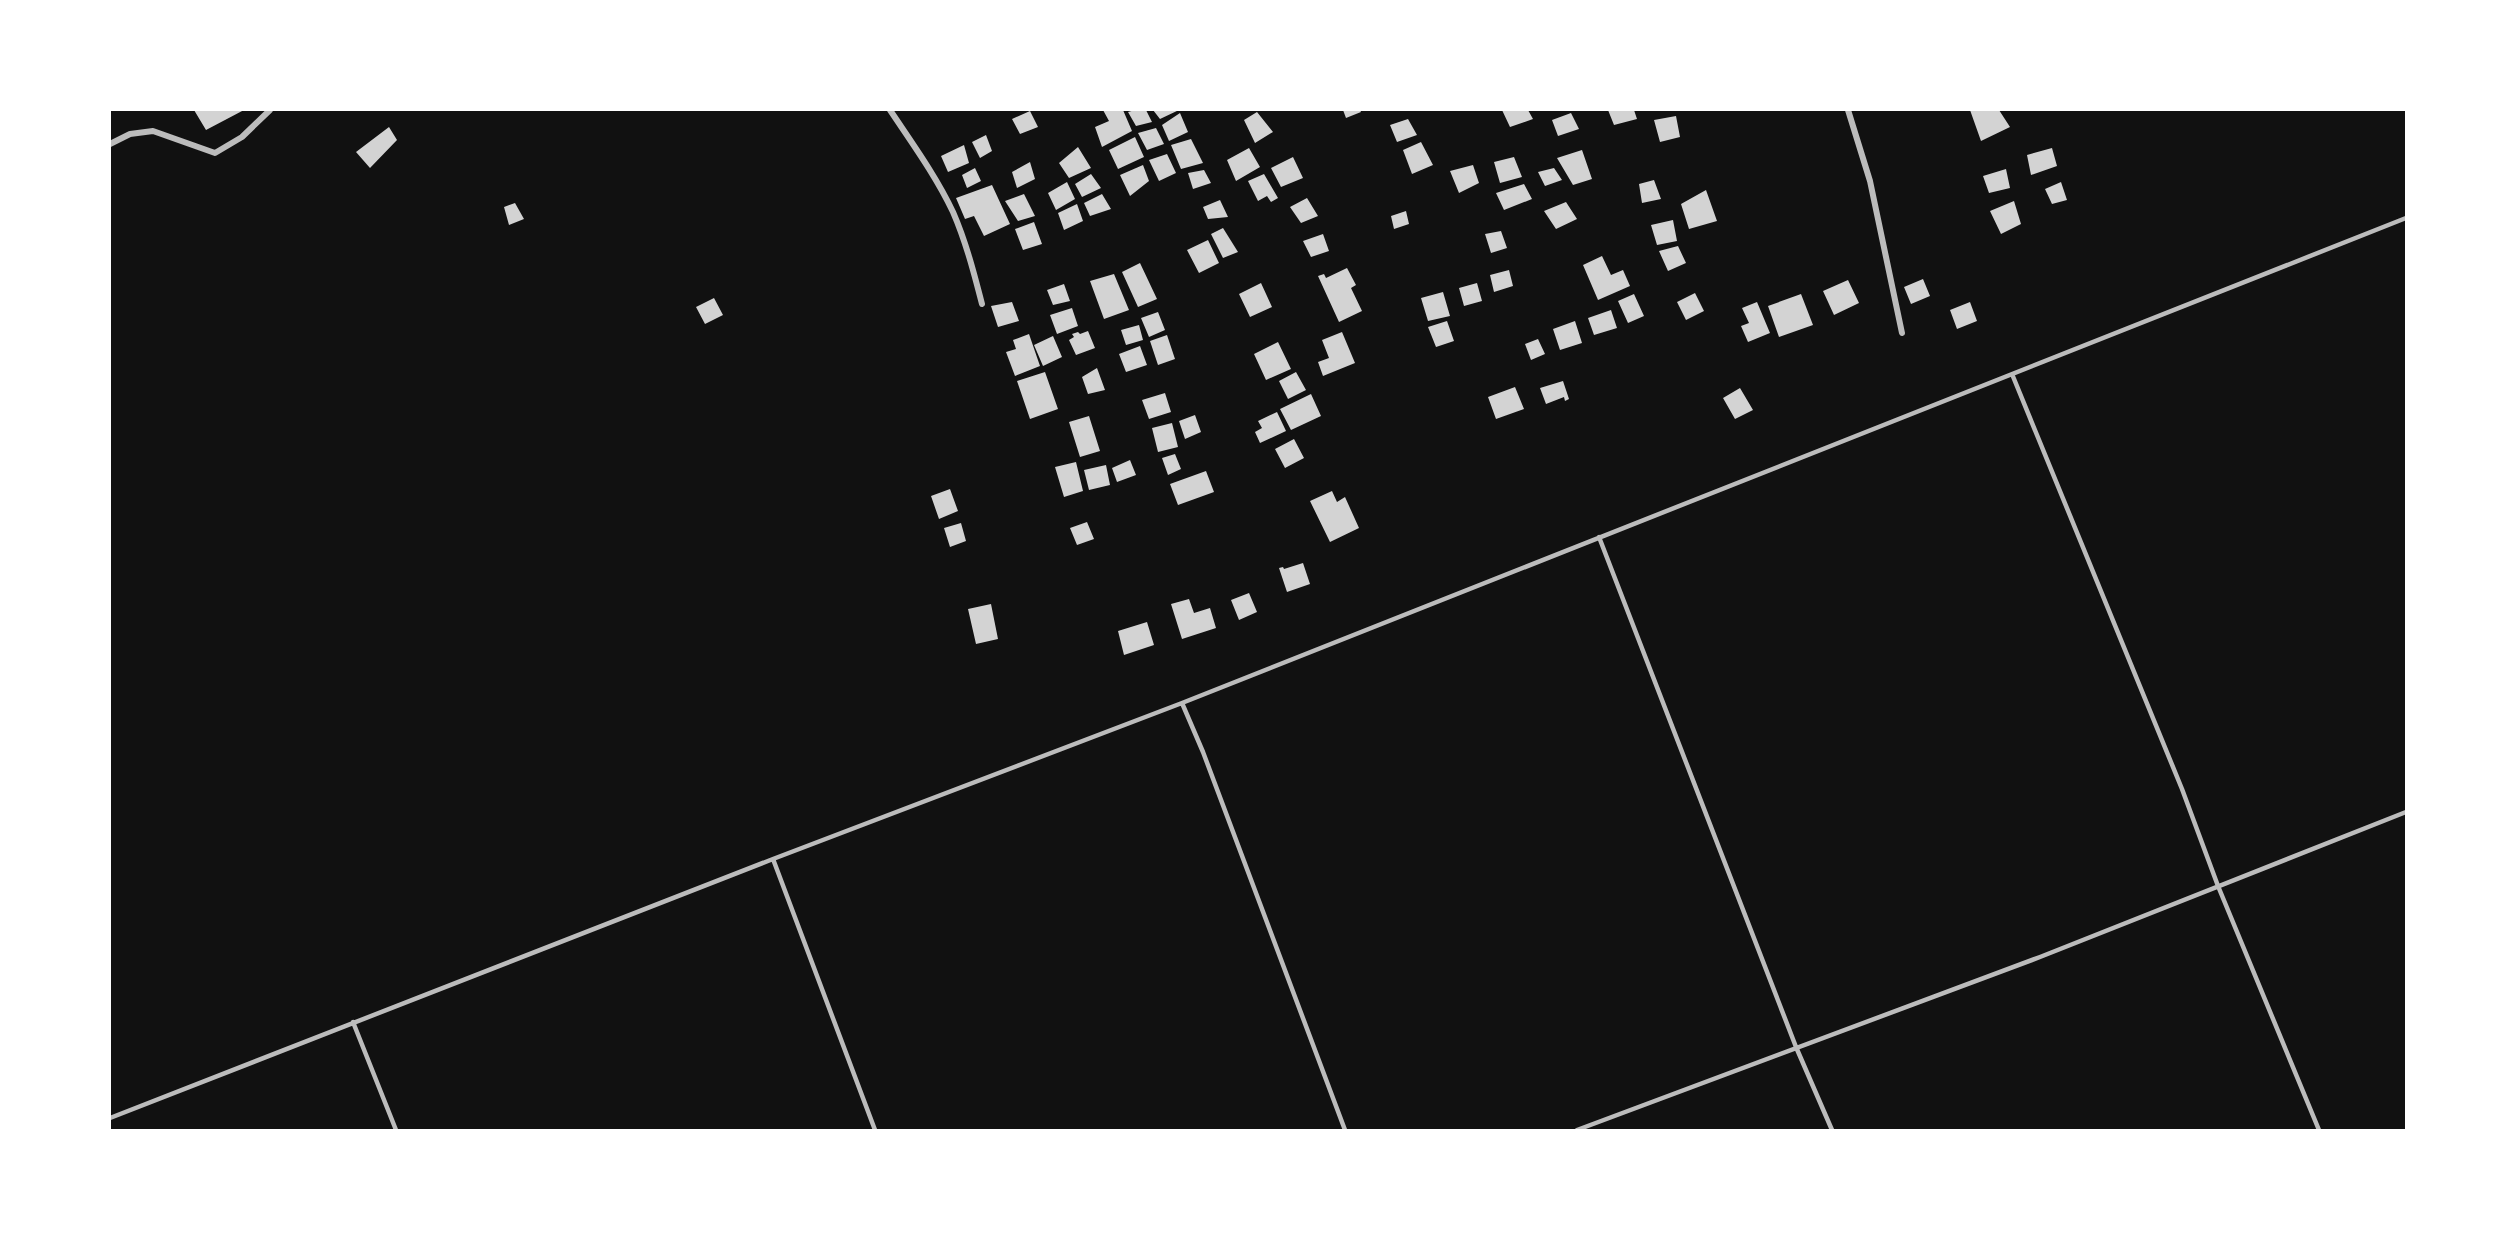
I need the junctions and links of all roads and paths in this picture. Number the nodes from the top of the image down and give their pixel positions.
1 (270, 110) edge
2 (890, 110) edge
3 (1848, 110) edge
4 (110, 144) edge
5 (2406, 218) edge
6 (982, 304) dead end
7 (1902, 333) dead end
8 (2012, 375) junction
9 (1599, 537) junction
10 (1182, 703) junction
11 (2406, 812) edge
12 (773, 859) junction
13 (2218, 886) junction
14 (353, 1022) junction
15 (1796, 1047) junction
16 (110, 1118) edge
17 (396, 1131) edge
18 (876, 1131) edge
19 (1346, 1131) edge
20 (1578, 1131) edge
21 (1832, 1131) edge
22 (2319, 1131) edge

1 - 4 street
2 - 6 street
3 - 7 street
5 - 8 lane
8 - 9 lane
8 - 13 lane
9 - 10 lane
9 - 15 lane
10 - 12 lane
10 - 19 lane
11 - 13 lane
12 - 14 lane
12 - 18 lane
13 - 15 lane
13 - 22 lane
14 - 16 lane
14 - 17 lane
15 - 20 lane
15 - 21 lane

